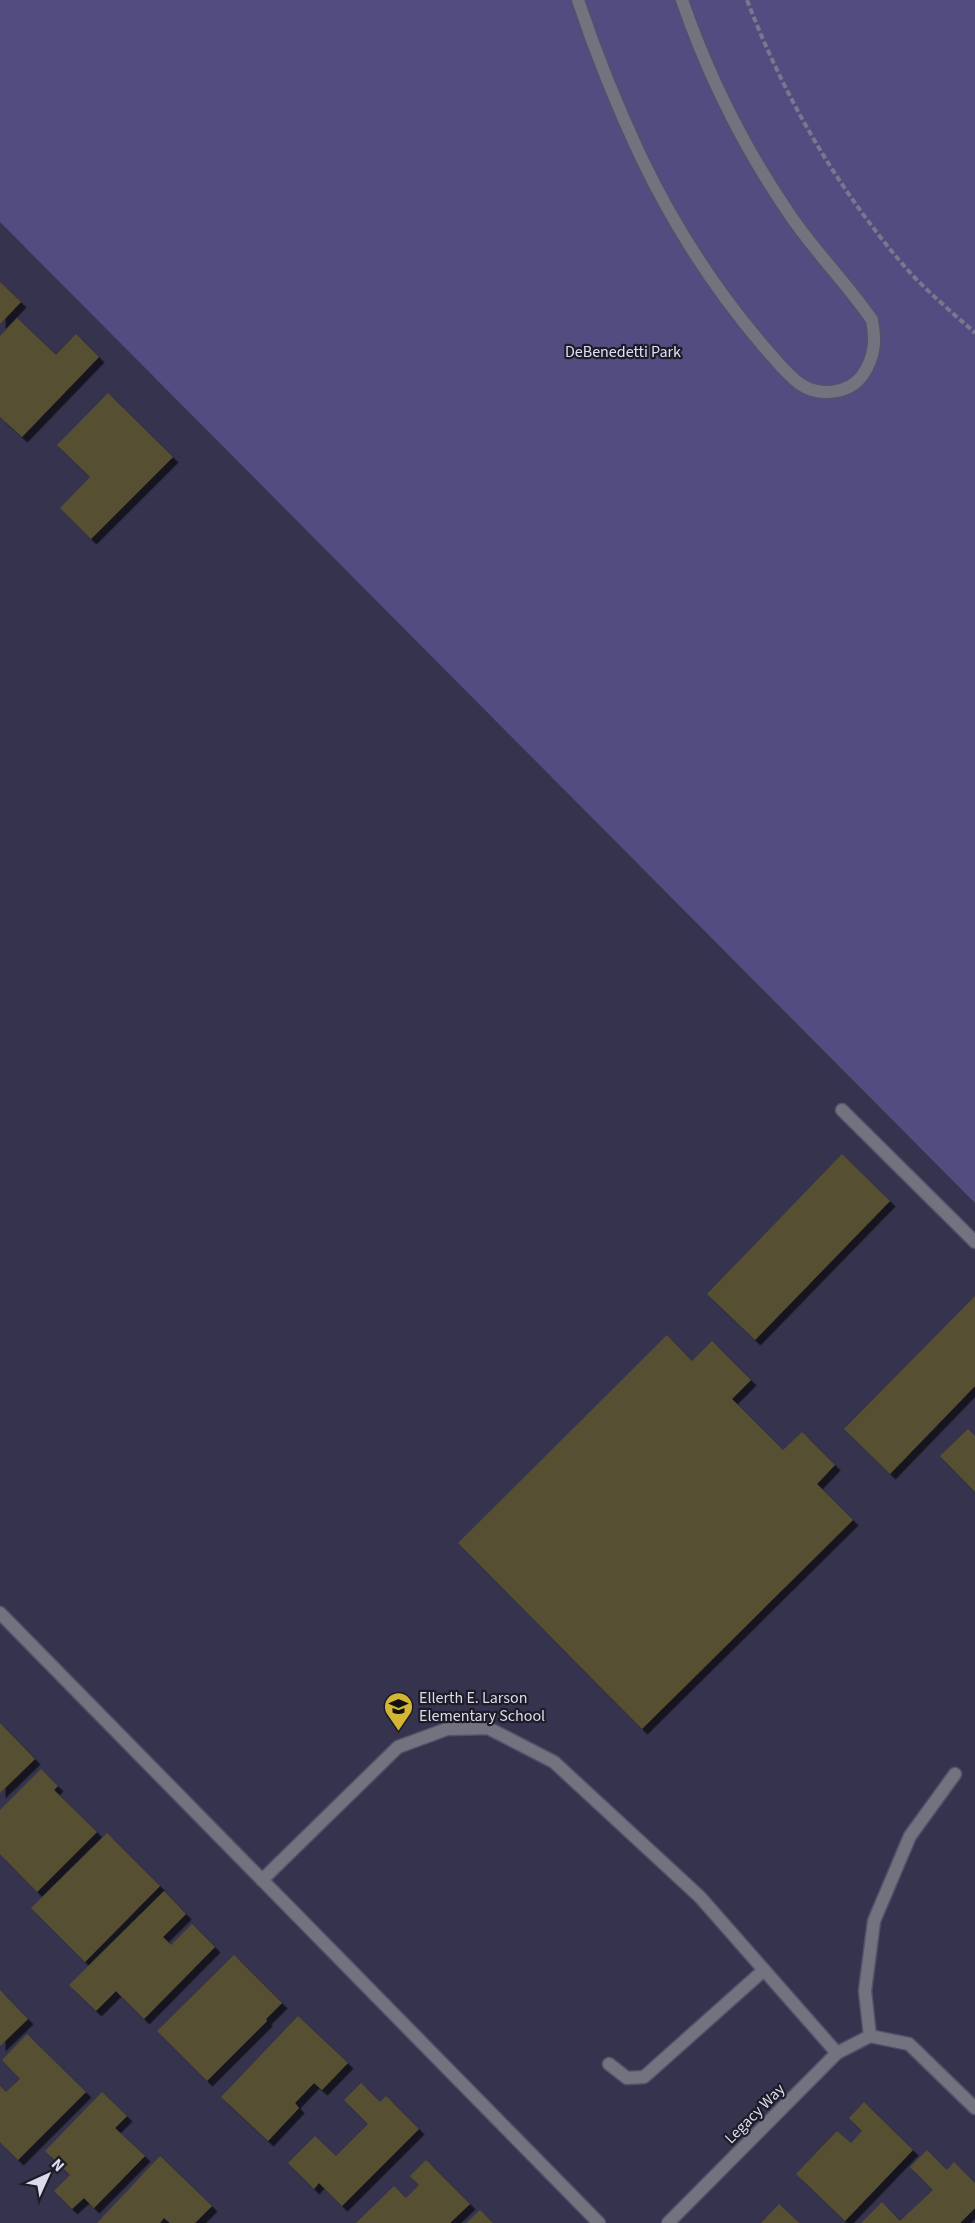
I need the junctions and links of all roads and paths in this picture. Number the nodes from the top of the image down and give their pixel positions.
1 (578, 0) edge
2 (682, 0) edge
3 (747, 0) edge
4 (975, 333) edge
5 (842, 1110) dead end
6 (975, 1242) edge
7 (0, 1613) edge
8 (955, 1774) dead end
9 (262, 1880) junction
10 (764, 1970) junction
11 (870, 2036) junction
12 (837, 2053) junction
13 (609, 2064) dead end
14 (975, 2108) edge
15 (599, 2223) edge
16 (668, 2223) edge

1 - 2 street
3 - 4 path
5 - 6 street
7 - 9 street
8 - 11 street
9 - 10 street
9 - 15 street
10 - 12 street
10 - 13 street
11 - 12 street, Legacy Way
11 - 14 street
12 - 16 street, Legacy Way

